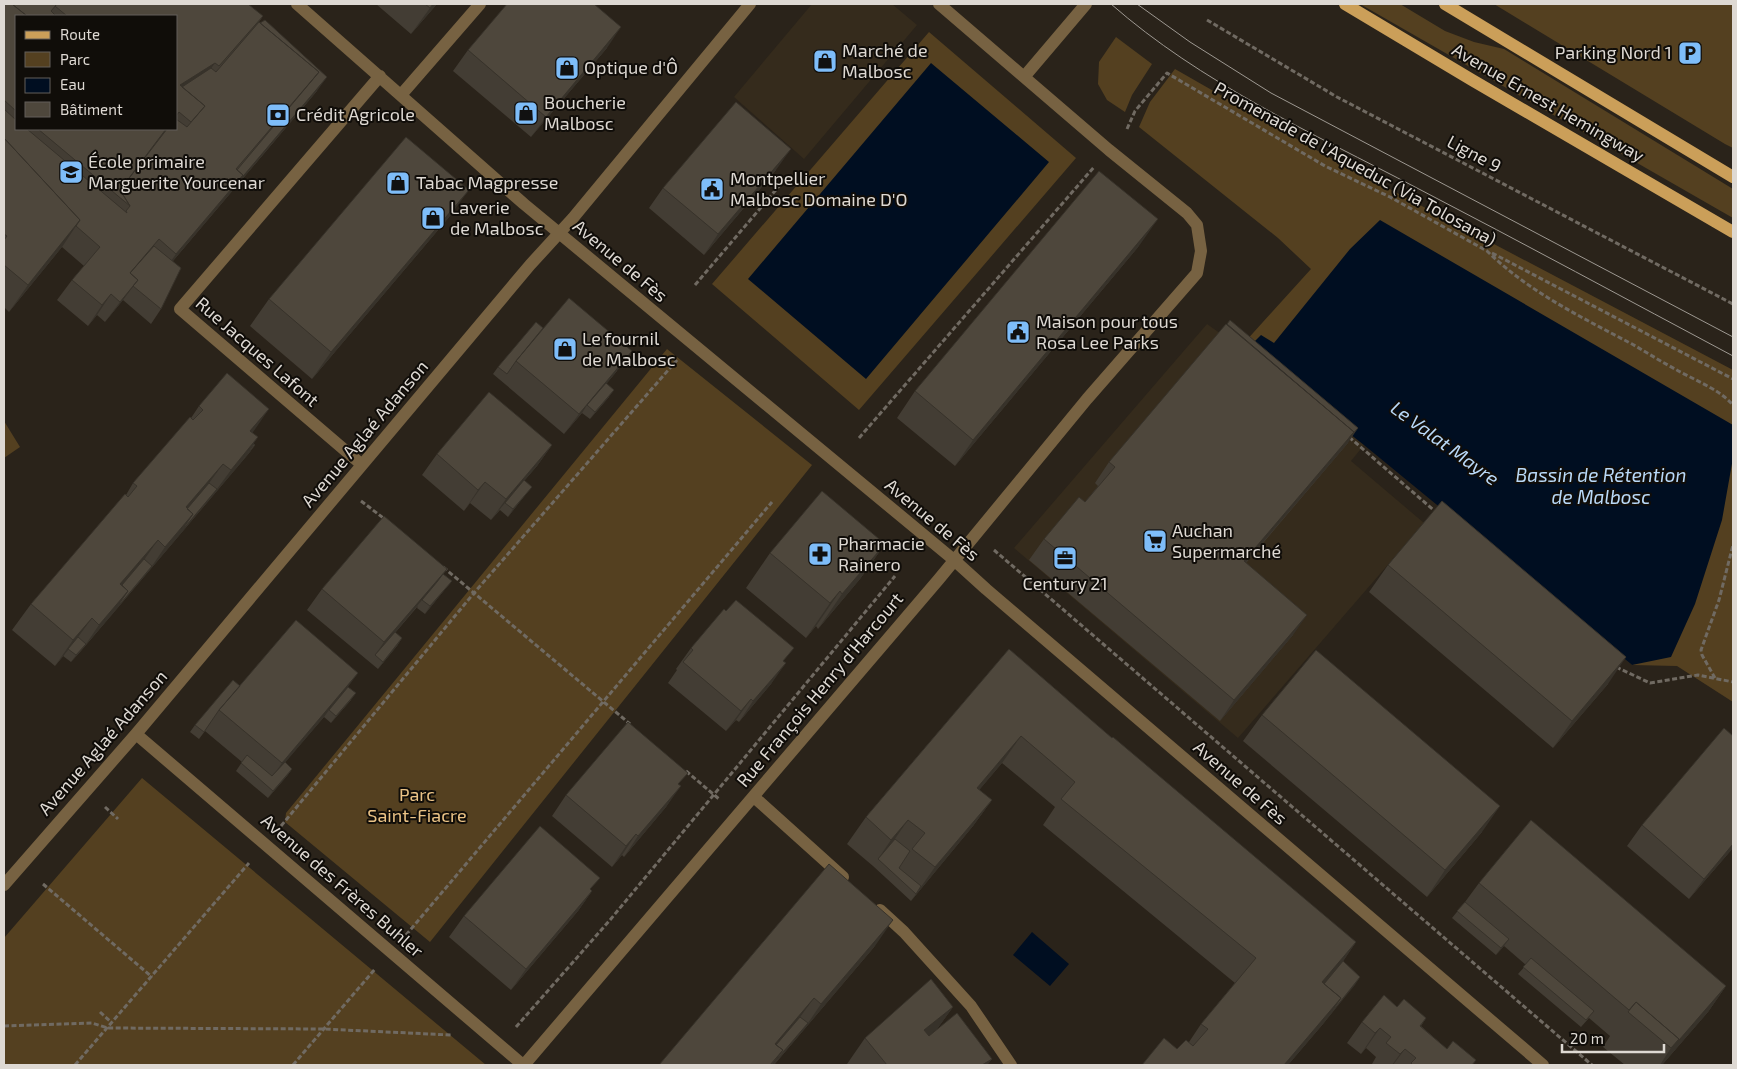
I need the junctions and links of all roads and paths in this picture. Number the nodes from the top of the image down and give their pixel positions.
1 (297, 4) edge
2 (480, 4) edge
3 (750, 4) edge
4 (939, 4) edge
5 (1086, 4) edge
6 (1346, 4) edge
7 (1445, 4) edge
8 (1207, 20) dead end
9 (380, 76) junction
10 (1024, 77) junction
11 (401, 95) junction
12 (1127, 129) dead end
13 (1096, 165) dead end
14 (1733, 177) edge
15 (786, 178) edge
16 (1733, 232) edge
17 (560, 233) junction
18 (1487, 251) junction
19 (695, 285) dead end
20 (1733, 304) edge
21 (693, 343) junction
22 (1733, 379) edge
23 (1733, 406) edge
24 (1346, 433) edge
25 (859, 438) dead end
26 (362, 464) junction
27 (341, 490) junction
28 (772, 502) dead end
29 (1444, 518) edge
30 (387, 522) edge
31 (994, 542) dead end
32 (1733, 545) edge
33 (954, 560) junction
34 (438, 563) edge
35 (895, 576) dead end
36 (474, 593) junction
37 (1610, 661) edge
38 (1715, 678) junction
39 (1733, 682) edge
40 (604, 702) junction
41 (633, 726) edge
42 (136, 734) junction
43 (684, 770) edge
44 (713, 794) junction
45 (754, 797) junction
46 (105, 808) dead end
47 (738, 815) junction
48 (118, 819) dead end
49 (265, 843) junction
50 (43, 884) dead end
51 (4, 885) edge
52 (852, 885) edge
53 (867, 898) edge
54 (392, 951) junction
55 (152, 977) junction
56 (100, 1012) dead end
57 (468, 1017) junction
58 (112, 1023) junction
59 (4, 1026) edge
60 (108, 1028) junction
61 (324, 1029) junction
62 (500, 1045) junction
63 (75, 1065) edge
64 (293, 1065) edge
65 (524, 1065) edge
66 (1011, 1065) edge
67 (1543, 1065) edge
68 (1592, 1065) edge

1 - 9 street, Avenue de Fès
2 - 11 street
3 - 17 street, Avenue Aglaé Adanson
4 - 10 street, Rue François Henry d'Harcourt
5 - 10 street
6 - 16 main road, Avenue Ernest Hemingway
7 - 14 main road, Avenue Ernest Hemingway
8 - 20 path, Ligne 9
9 - 11 street, Avenue de Fès
9 - 26 street, Rue Jacques Lafont
10 - 33 street, Rue François Henry d'Harcourt
11 - 17 street, Avenue de Fès
12 - 18 path, Promenade de l'Aqueduc (Via Tolosana)
13 - 25 path
15 - 19 path
17 - 21 street, Avenue de Fès
17 - 26 street, Avenue Aglaé Adanson
18 - 22 path
18 - 23 path, Promenade de l'Aqueduc (Via Tolosana)
21 - 33 street, Avenue de Fès
21 - 36 path
24 - 29 path
26 - 27 street, Avenue Aglaé Adanson
27 - 30 path
27 - 42 street, Avenue Aglaé Adanson
28 - 40 path
31 - 68 path
32 - 38 path
33 - 45 street, Rue François Henry d'Harcourt
33 - 67 street, Avenue de Fès
34 - 36 path
35 - 44 path
36 - 40 path
36 - 49 path
37 - 38 path
38 - 39 path
40 - 41 path
40 - 54 path
42 - 49 street, Avenue des Frères Buhler
42 - 51 street, Avenue Aglaé Adanson
43 - 44 path
44 - 47 path
44 - 62 path
45 - 47 street, Rue François Henry d'Harcourt
45 - 52 street
46 - 48 path
47 - 65 street, Rue François Henry d'Harcourt
49 - 54 street, Avenue des Frères Buhler
49 - 55 path
50 - 55 path
53 - 66 street
54 - 57 street, Avenue des Frères Buhler
54 - 61 path
55 - 58 path
56 - 58 path
57 - 61 path
57 - 62 street, Avenue des Frères Buhler
58 - 60 path
59 - 60 path
60 - 61 path
60 - 63 path
61 - 64 path
62 - 65 street, Avenue des Frères Buhler

